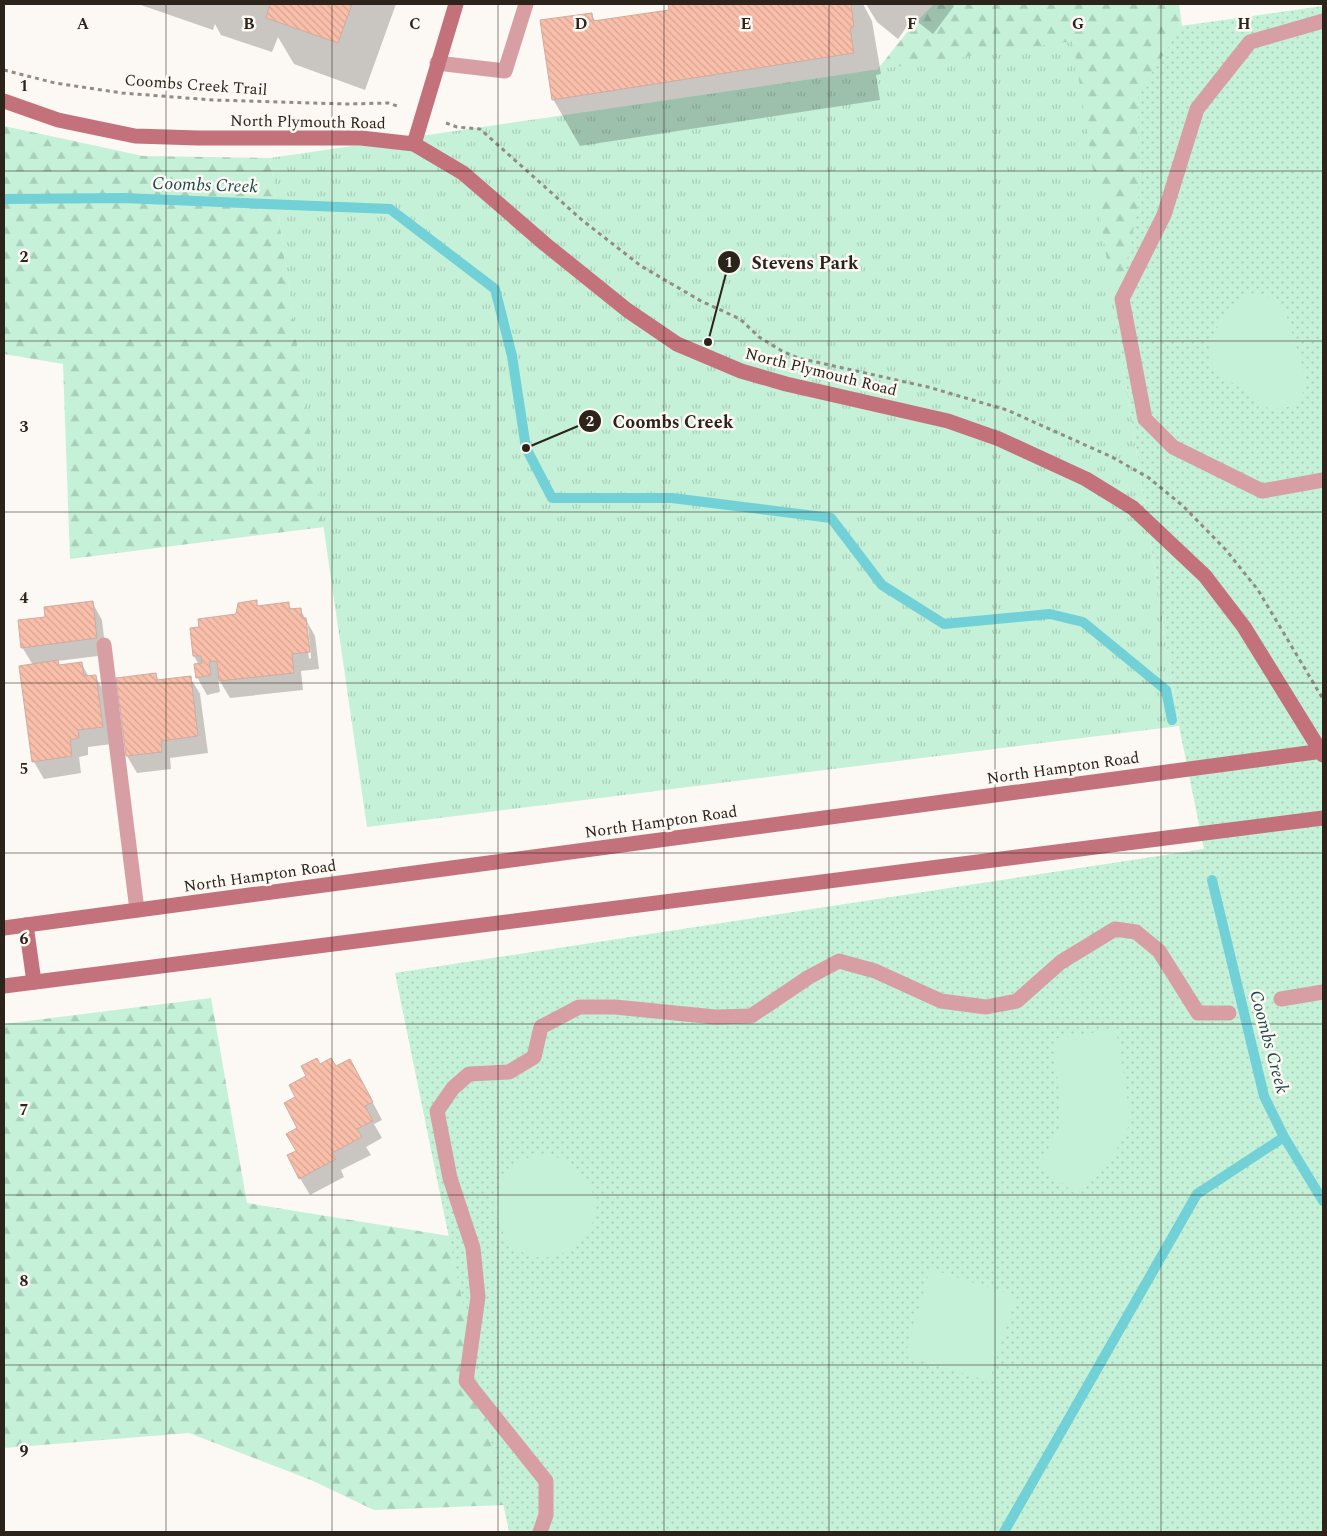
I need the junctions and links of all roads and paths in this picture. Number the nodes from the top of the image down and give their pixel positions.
1 (456, 4) edge
2 (526, 4) edge
3 (1323, 21) edge
4 (437, 63) junction
5 (4, 70) edge
6 (4, 101) edge
7 (388, 103) dead end
8 (414, 144) junction
9 (1323, 480) edge
10 (104, 645) dead end
11 (1322, 752) edge
12 (1323, 818) edge
13 (137, 910) junction
14 (26, 925) junction
15 (4, 928) edge
16 (34, 982) junction
17 (4, 986) edge
18 (1323, 992) edge
19 (1281, 999) dead end
20 (1230, 1013) dead end
21 (540, 1532) edge

1 - 4 main road
2 - 4 lane
3 - 9 lane
4 - 8 main road
5 - 7 path, Coombs Creek Trail
6 - 8 main road, North Plymouth Road
8 - 11 main road, North Plymouth Road
10 - 13 lane
11 - 13 main road, North Hampton Road
12 - 16 main road
13 - 14 main road, North Hampton Road
14 - 15 main road, North Hampton Road
14 - 16 main road
16 - 17 main road
18 - 19 lane
20 - 21 lane

